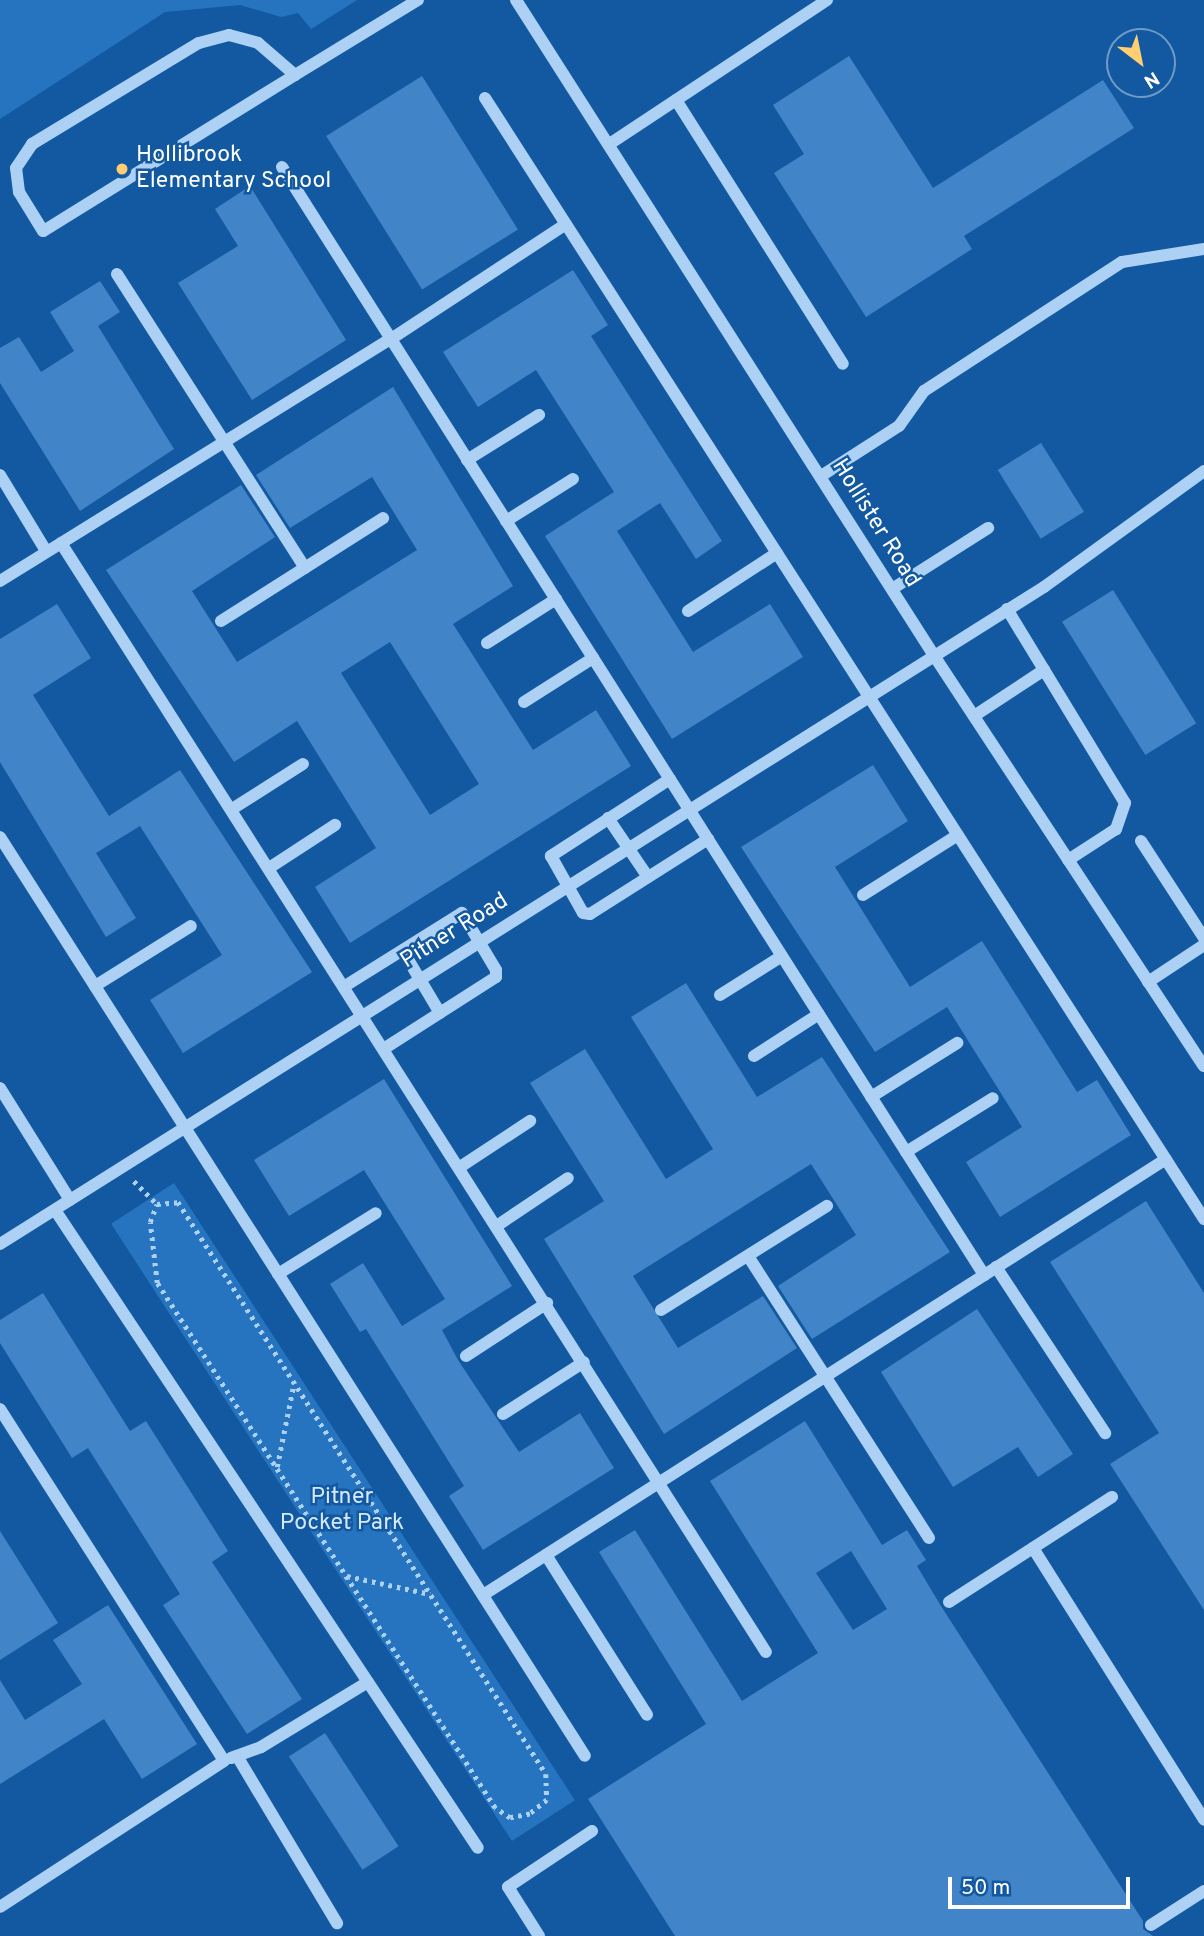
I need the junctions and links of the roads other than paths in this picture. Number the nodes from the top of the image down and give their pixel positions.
1 (418, 0) edge
2 (516, 0) edge
3 (827, 0) edge
4 (295, 75) junction
5 (485, 98) dead end
6 (676, 100) junction
7 (611, 143) junction
8 (282, 167) dead end
9 (566, 224) junction
10 (1204, 249) edge
11 (117, 274) dead end
12 (391, 339) junction
13 (843, 364) dead end
14 (539, 415) dead end
15 (224, 441) junction
16 (467, 460) junction
17 (1204, 471) edge
18 (0, 475) edge
19 (821, 477) junction
20 (573, 479) dead end
21 (383, 518) dead end
22 (506, 521) junction
23 (988, 528) dead end
24 (61, 543) junction
25 (47, 551) junction
26 (777, 553) junction
27 (305, 568) junction
28 (0, 581) edge
29 (892, 589) junction
30 (556, 599) junction
31 (1007, 609) junction
32 (688, 611) dead end
33 (221, 621) dead end
34 (487, 643) dead end
35 (933, 654) junction
36 (593, 658) junction
37 (1044, 670) junction
38 (869, 695) junction
39 (524, 702) dead end
40 (974, 716) junction
41 (303, 764) dead end
42 (670, 779) junction
43 (232, 809) junction
44 (689, 809) junction
45 (608, 818) junction
46 (335, 825) dead end
47 (958, 835) junction
48 (0, 837) edge
49 (708, 839) junction
50 (1141, 841) dead end
51 (628, 848) junction
52 (1068, 860) junction
53 (269, 868) junction
54 (648, 877) junction
55 (568, 886) junction
56 (863, 895) dead end
57 (191, 926) dead end
58 (1204, 938) edge
59 (479, 942) junction
60 (1204, 946) edge
61 (403, 951) junction
62 (782, 956) junction
63 (420, 979) junction
64 (1148, 982) junction
65 (95, 986) junction
66 (345, 986) junction
67 (720, 995) dead end
68 (440, 1013) junction
69 (819, 1014) junction
70 (364, 1015) junction
71 (957, 1043) dead end
72 (385, 1048) junction
73 (754, 1056) dead end
74 (1204, 1066) edge
75 (0, 1088) edge
76 (871, 1097) junction
77 (993, 1098) dead end
78 (530, 1121) dead end
79 (186, 1128) junction
80 (906, 1152) junction
81 (1166, 1159) junction
82 (460, 1167) junction
83 (568, 1178) dead end
84 (71, 1200) junction
85 (827, 1206) dead end
86 (55, 1210) junction
87 (376, 1213) dead end
88 (1204, 1219) edge
89 (498, 1225) junction
90 (0, 1244) edge
91 (748, 1256) junction
92 (996, 1267) junction
93 (278, 1274) junction
94 (984, 1275) junction
95 (547, 1303) junction
96 (662, 1310) dead end
97 (466, 1356) dead end
98 (584, 1362) junction
99 (825, 1377) junction
100 (0, 1409) edge
101 (503, 1414) dead end
102 (1105, 1433) dead end
103 (661, 1482) junction
104 (1112, 1497) dead end
105 (929, 1538) dead end
106 (1033, 1548) junction
107 (545, 1555) junction
108 (483, 1595) junction
109 (949, 1602) dead end
110 (766, 1653) dead end
111 (368, 1682) junction
112 (647, 1715) dead end
113 (237, 1756) junction
114 (585, 1756) dead end
115 (224, 1761) junction
116 (1204, 1820) edge
117 (592, 1831) dead end
118 (478, 1848) dead end
119 (1204, 1891) edge
120 (0, 1907) edge
121 (337, 1923) dead end
122 (1151, 1924) dead end
123 (539, 1936) edge

1 - 4 street
2 - 7 street, Hollister Road
3 - 6 street
4 - 4 street
5 - 9 street
6 - 7 street
6 - 13 street
7 - 19 street, Hollister Road
8 - 12 street
9 - 12 street
9 - 26 street
10 - 19 street
11 - 15 street
12 - 15 street
12 - 16 street
14 - 16 street
15 - 24 street
15 - 27 street
16 - 22 street
17 - 31 street, Pitner Road
18 - 25 street
19 - 29 street, Hollister Road
20 - 22 street
21 - 27 street
22 - 30 street
23 - 29 street
24 - 25 street
24 - 43 street
25 - 28 street
26 - 32 street
26 - 38 street
27 - 33 street
29 - 35 street, Hollister Road
30 - 34 street
30 - 36 street
31 - 35 street, Pitner Road
31 - 37 street
35 - 38 street, Pitner Road
35 - 40 street, Hollister Road
36 - 39 street
36 - 42 street
37 - 40 street
37 - 52 street
38 - 44 street, Pitner Road
38 - 47 street
40 - 52 street, Hollister Road
41 - 43 street
42 - 44 street
42 - 45 street
43 - 53 street
44 - 49 street
44 - 51 street, Pitner Road
45 - 51 street
45 - 55 street
46 - 53 street
47 - 56 street
47 - 81 street
48 - 65 street
49 - 54 street
49 - 62 street
50 - 58 street
51 - 54 street
51 - 55 street, Pitner Road
52 - 64 street, Hollister Road
53 - 66 street
54 - 55 street
55 - 59 street, Pitner Road
57 - 65 street
59 - 61 street
59 - 63 street, Pitner Road
59 - 68 street
60 - 64 street
61 - 63 street
61 - 66 street
62 - 67 street
62 - 69 street
63 - 68 street
63 - 70 street, Pitner Road
64 - 74 street, Hollister Road
65 - 79 street
66 - 70 street
68 - 72 street
69 - 73 street
69 - 76 street
70 - 72 street
70 - 79 street, Pitner Road
71 - 76 street
72 - 82 street
75 - 84 street
76 - 80 street
77 - 80 street
78 - 82 street
79 - 84 street, Pitner Road
79 - 93 street
80 - 94 street
81 - 88 street
81 - 92 street
82 - 89 street
83 - 89 street
84 - 86 street, Pitner Road
85 - 91 street
86 - 90 street, Pitner Road
86 - 111 street
87 - 93 street
89 - 95 street
91 - 96 street
91 - 99 street
92 - 94 street
92 - 102 street
93 - 108 street
94 - 99 street
95 - 97 street
95 - 98 street
98 - 101 street
98 - 103 street
99 - 103 street
99 - 105 street
100 - 115 street
103 - 107 street
103 - 110 street
104 - 106 street
106 - 109 street
106 - 116 street
107 - 108 street
107 - 112 street
108 - 114 street
111 - 113 street
111 - 118 street
113 - 115 street
113 - 121 street
115 - 120 street
117 - 123 street
119 - 122 street

